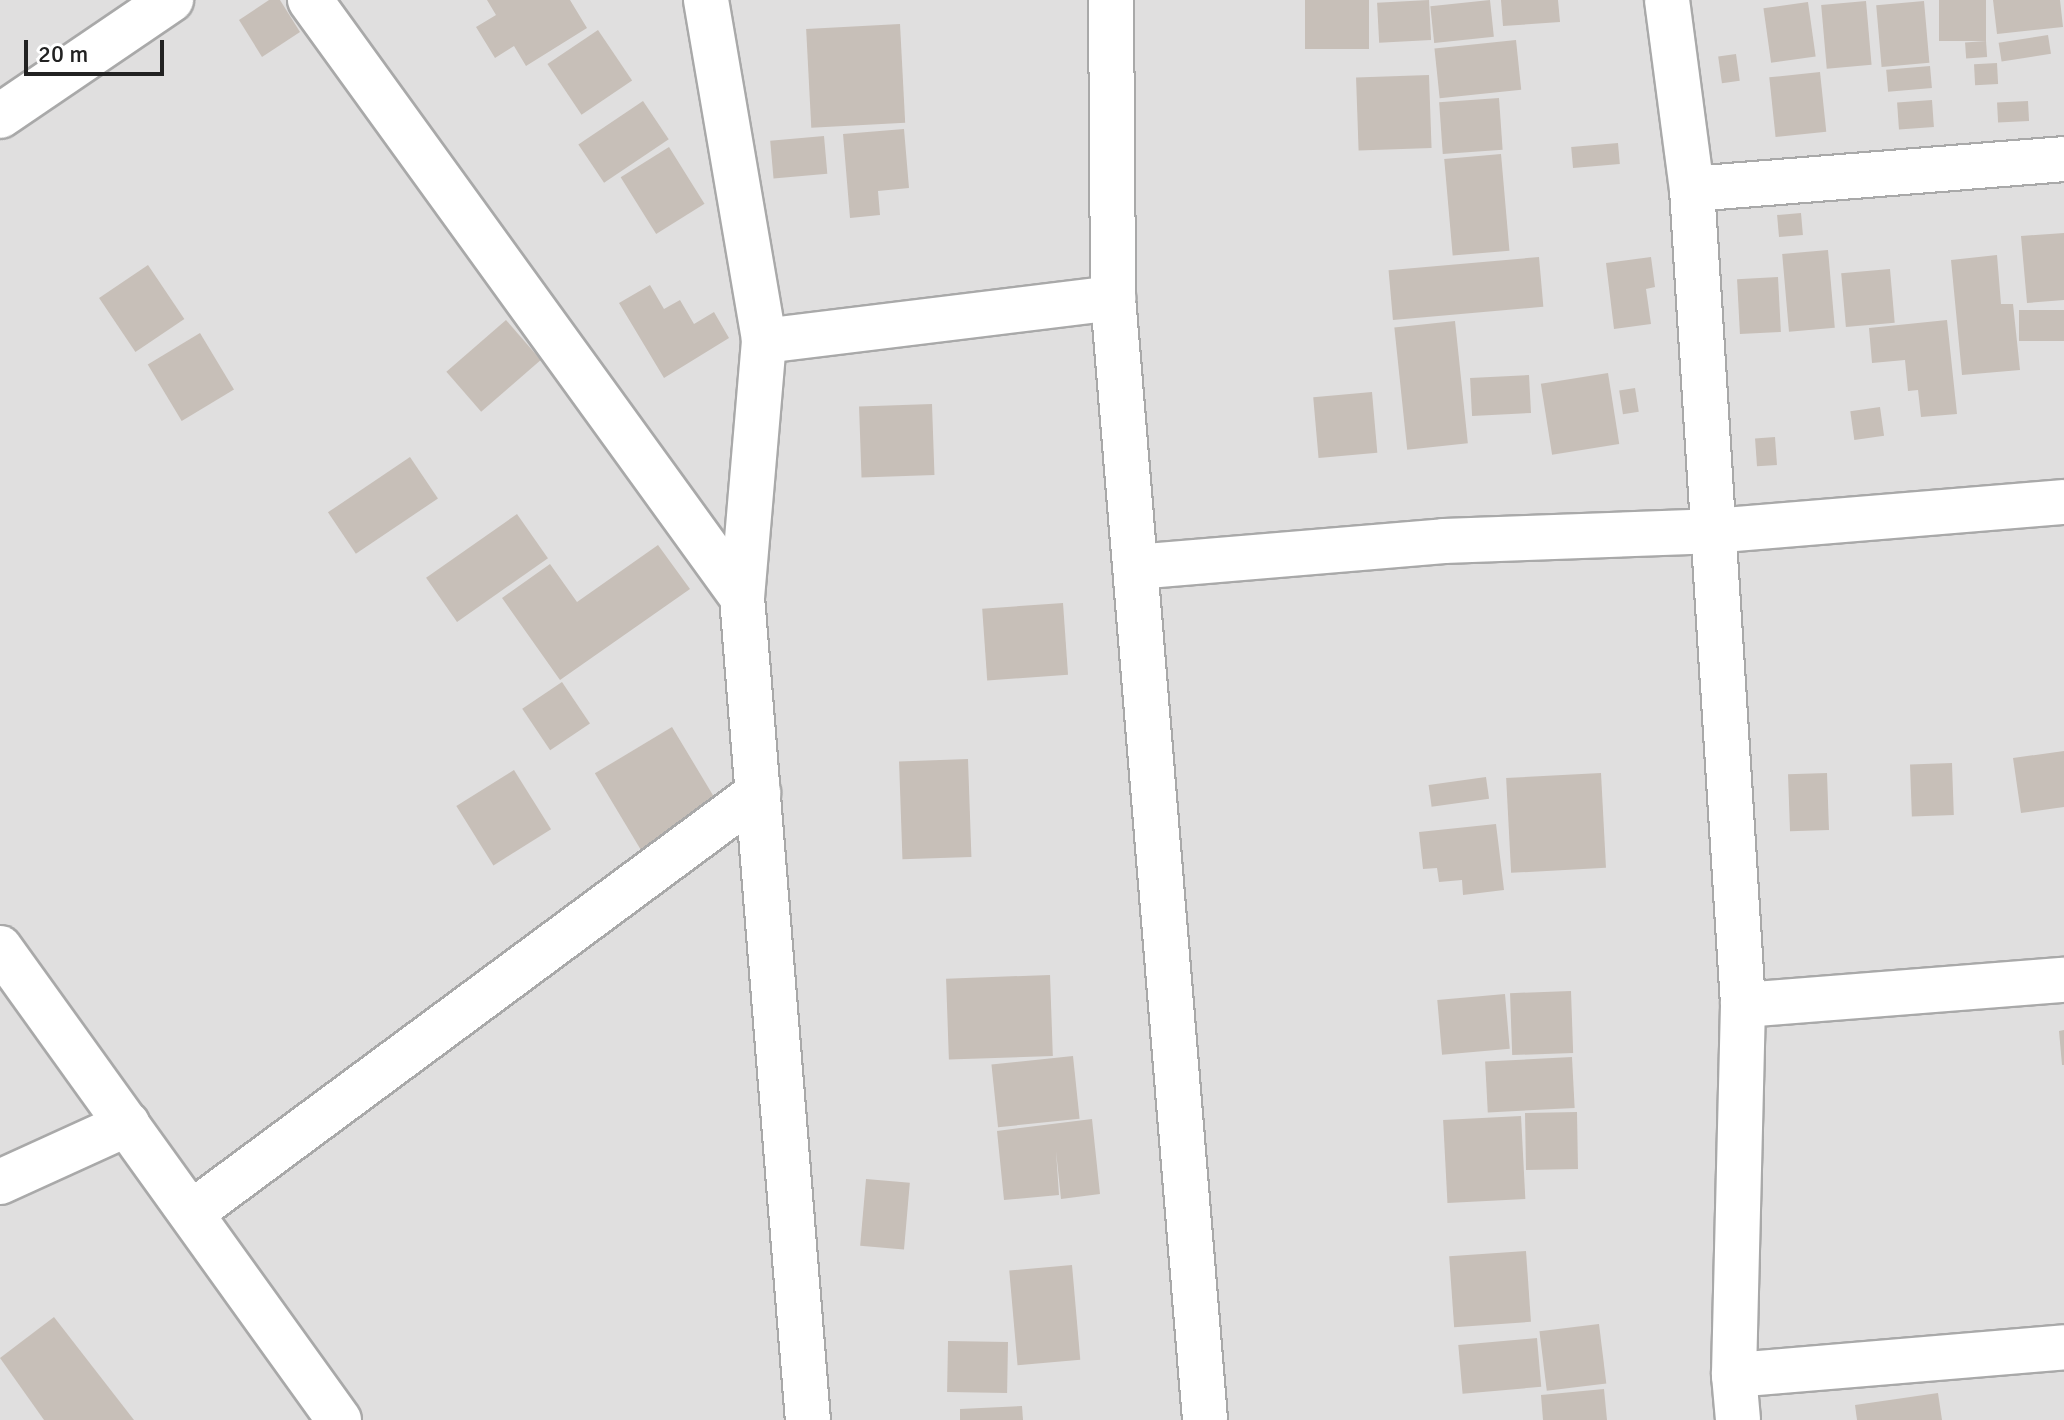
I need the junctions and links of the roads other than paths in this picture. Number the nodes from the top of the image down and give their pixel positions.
1 (171, 0) edge
2 (310, 0) edge
3 (706, 0) edge
4 (1111, 0) edge
5 (1667, 0) edge
6 (0, 116) edge
7 (2064, 159) edge
8 (1692, 189) junction
9 (1113, 298) junction
10 (764, 341) junction
11 (2064, 502) edge
12 (1711, 531) junction
13 (1135, 567) junction
14 (742, 597) junction
15 (758, 793) junction
16 (0, 948) edge
17 (2064, 980) edge
18 (1743, 1005) junction
19 (127, 1124) junction
20 (0, 1182) edge
21 (191, 1213) junction
22 (2064, 1347) edge
23 (1734, 1375) junction
24 (339, 1420) edge
25 (808, 1420) edge
26 (1205, 1420) edge
27 (1738, 1420) edge

1 - 6 street
2 - 14 street
3 - 10 street
4 - 9 street
5 - 8 street
7 - 8 street
8 - 12 street
9 - 10 street
9 - 13 street
10 - 14 street
11 - 12 street
12 - 13 street
12 - 18 street
13 - 26 street
14 - 15 street
15 - 21 street
15 - 25 street
16 - 19 street
17 - 18 street
18 - 23 street
19 - 20 street
19 - 21 street
21 - 24 street
22 - 23 street
23 - 27 street

